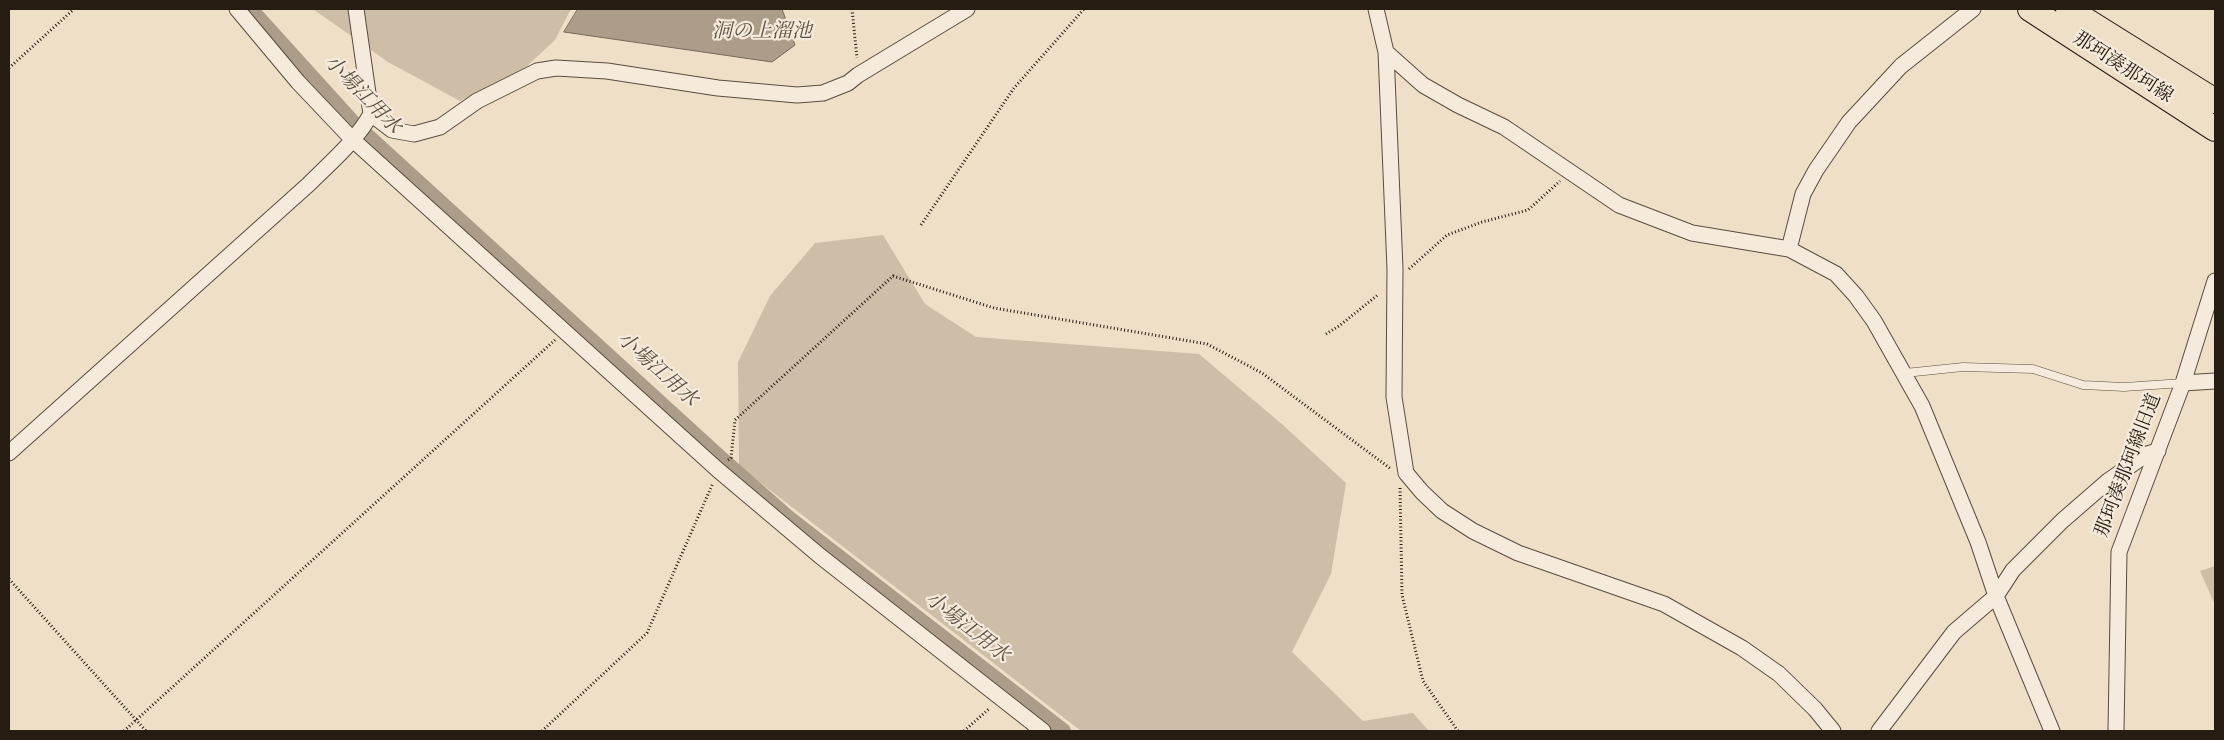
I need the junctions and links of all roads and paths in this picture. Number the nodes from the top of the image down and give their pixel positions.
1 (74, 9) edge
2 (237, 9) edge
3 (356, 9) edge
4 (852, 9) edge
5 (967, 9) edge
6 (1084, 9) edge
7 (1376, 9) edge
8 (1973, 9) edge
9 (2030, 9) edge
10 (2068, 9) edge
11 (1386, 52) junction
12 (9, 68) edge
13 (858, 75) junction
14 (2215, 101) edge
15 (371, 114) junction
16 (2215, 129) edge
17 (358, 134) junction
18 (1569, 172) junction
19 (921, 225) dead end
20 (1790, 250) junction
21 (2215, 281) edge
22 (1395, 282) junction
23 (565, 331) junction
24 (1326, 334) dead end
25 (1905, 373) junction
26 (2215, 381) edge
27 (2183, 383) junction
28 (2158, 451) junction
29 (9, 453) edge
30 (730, 458) dead end
31 (718, 470) junction
32 (1403, 474) junction
33 (9, 579) edge
34 (1996, 596) junction
35 (1001, 698) junction
36 (136, 720) junction
37 (124, 731) edge
38 (146, 731) edge
39 (542, 731) edge
40 (964, 731) edge
41 (1042, 731) edge
42 (1458, 731) edge
43 (1833, 731) edge
44 (1879, 731) edge
45 (2052, 731) edge
46 (2116, 731) edge

1 - 12 path
2 - 17 street
3 - 15 street
4 - 13 path
5 - 13 street
6 - 19 path
7 - 11 street
8 - 20 street
9 - 16 main road, 那珂湊那珂線
10 - 14 main road, 那珂湊那珂線
11 - 18 street
11 - 22 street
13 - 15 street
15 - 17 street
17 - 23 street
17 - 29 street
18 - 20 street
18 - 22 path
20 - 25 street
21 - 27 street, 那珂湊那珂線旧道
22 - 24 path
22 - 32 street
23 - 31 street
23 - 36 path
25 - 27 lane
25 - 34 street
26 - 27 street
27 - 28 street, 那珂湊那珂線旧道
28 - 34 street
28 - 46 street, 那珂湊那珂線旧道
30 - 32 path
31 - 35 street
31 - 39 path
32 - 42 path
32 - 43 street
33 - 36 path
34 - 44 street
34 - 45 street
35 - 40 path
35 - 41 street
36 - 37 path
36 - 38 path

